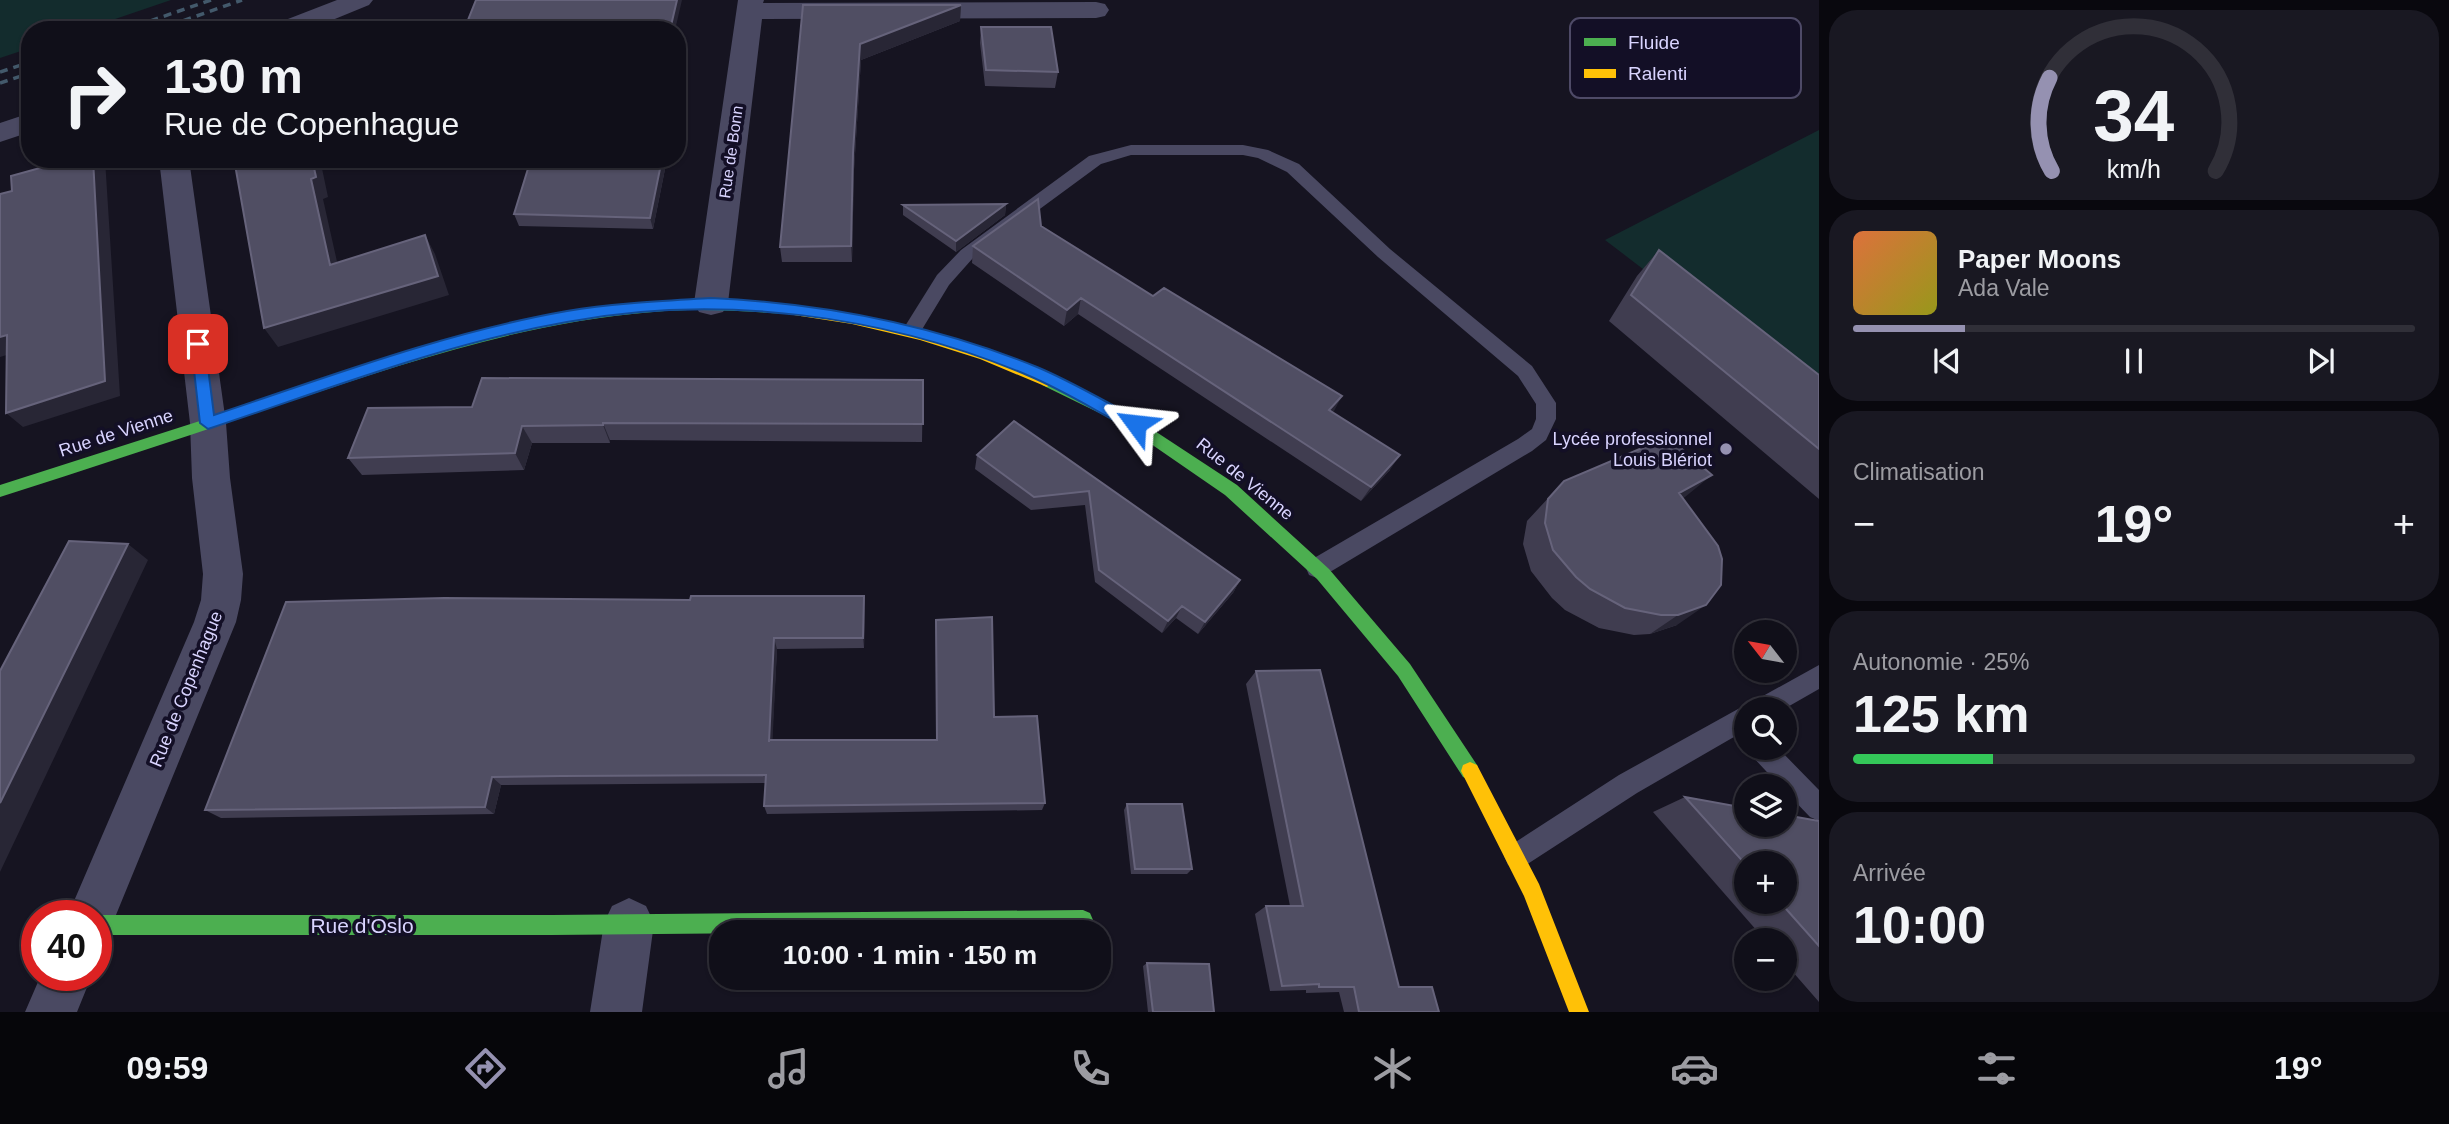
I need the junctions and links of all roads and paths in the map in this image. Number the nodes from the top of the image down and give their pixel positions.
1 (360, 0) edge
2 (751, 6) edge
3 (1096, 10) dead end
4 (307, 21) edge
5 (21, 125) edge
6 (0, 133) edge
7 (175, 168) edge
8 (711, 303) junction
9 (911, 331) junction
10 (208, 423) junction
11 (0, 491) edge
12 (1317, 568) junction
13 (1819, 676) edge
14 (1783, 697) edge
15 (1734, 730) edge
16 (1773, 760) edge
17 (1819, 808) edge
18 (1517, 856) junction
19 (98, 900) edge
20 (709, 922) edge
21 (629, 923) junction
22 (112, 925) edge
23 (60, 991) edge
24 (51, 1012) edge
25 (616, 1012) edge
26 (1579, 1012) edge

1 - 4 street
2 - 3 street
2 - 8 street, Rue de Bonn
5 - 6 street
7 - 10 street, Rue de Copenhague
8 - 9 street, Rue de Vienne
8 - 10 street, Rue de Vienne
9 - 12 street, Rue de Vienne
9 - 12 lane
10 - 11 street, Rue de Vienne
10 - 19 street, Rue de Copenhague
12 - 18 street, Rue de Vienne
13 - 14 lane
15 - 18 lane
16 - 17 lane
18 - 26 street, Rue de Vienne
20 - 21 street, Rue d'Oslo
21 - 22 street, Rue d'Oslo
21 - 25 street
23 - 24 street

